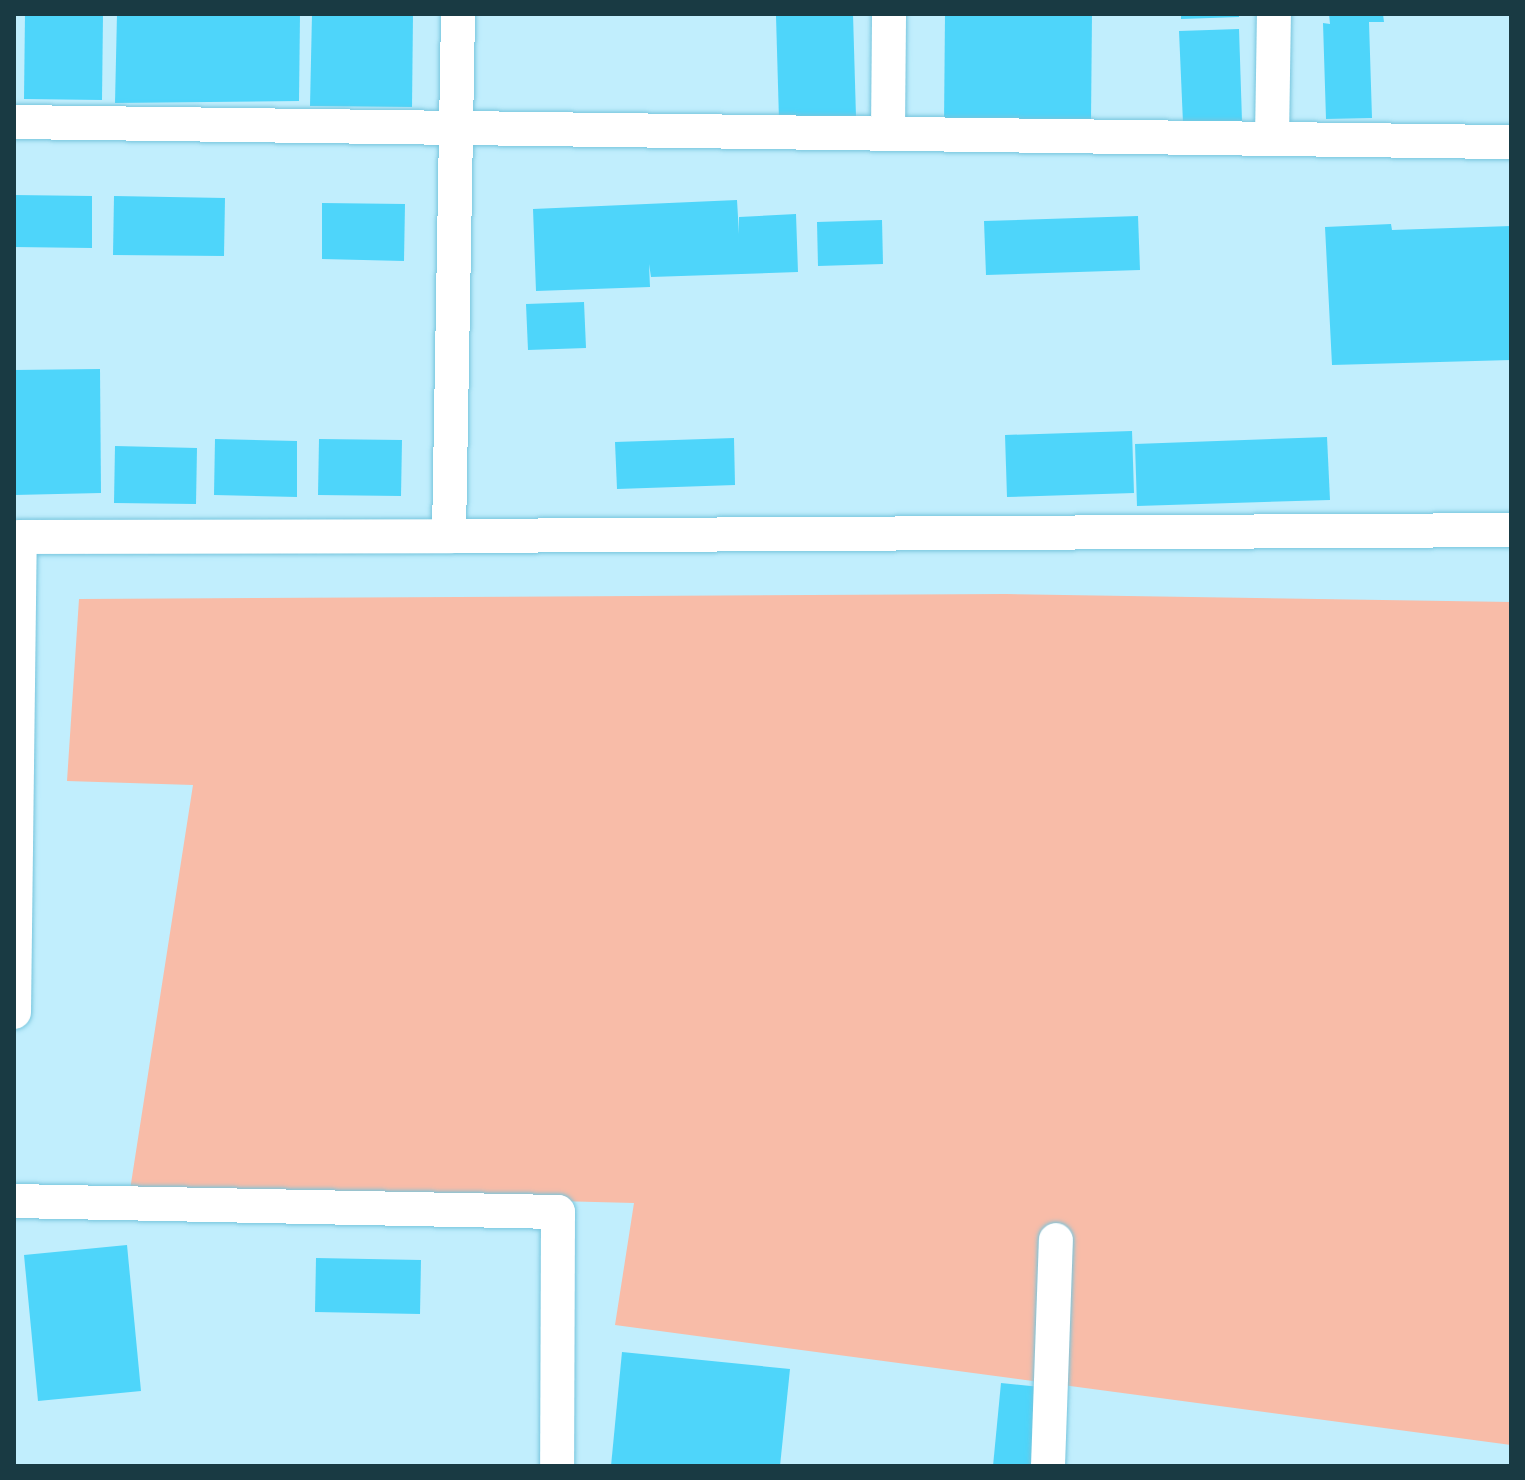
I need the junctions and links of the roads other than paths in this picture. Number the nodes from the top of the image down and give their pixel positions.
1 (458, 14) edge
2 (889, 14) edge
3 (1274, 14) edge
4 (14, 122) edge
5 (456, 126) junction
6 (888, 132) junction
7 (1272, 138) junction
8 (1511, 142) edge
9 (1511, 530) edge
10 (449, 536) junction
11 (14, 1012) edge
12 (14, 1201) edge
13 (1056, 1240) dead end
14 (557, 1466) edge
15 (1048, 1466) edge

1 - 5 street
2 - 6 street
3 - 7 street
4 - 5 street
5 - 6 street
5 - 10 street
6 - 7 street
7 - 8 street
9 - 10 street
10 - 11 street
12 - 14 street
13 - 15 street

